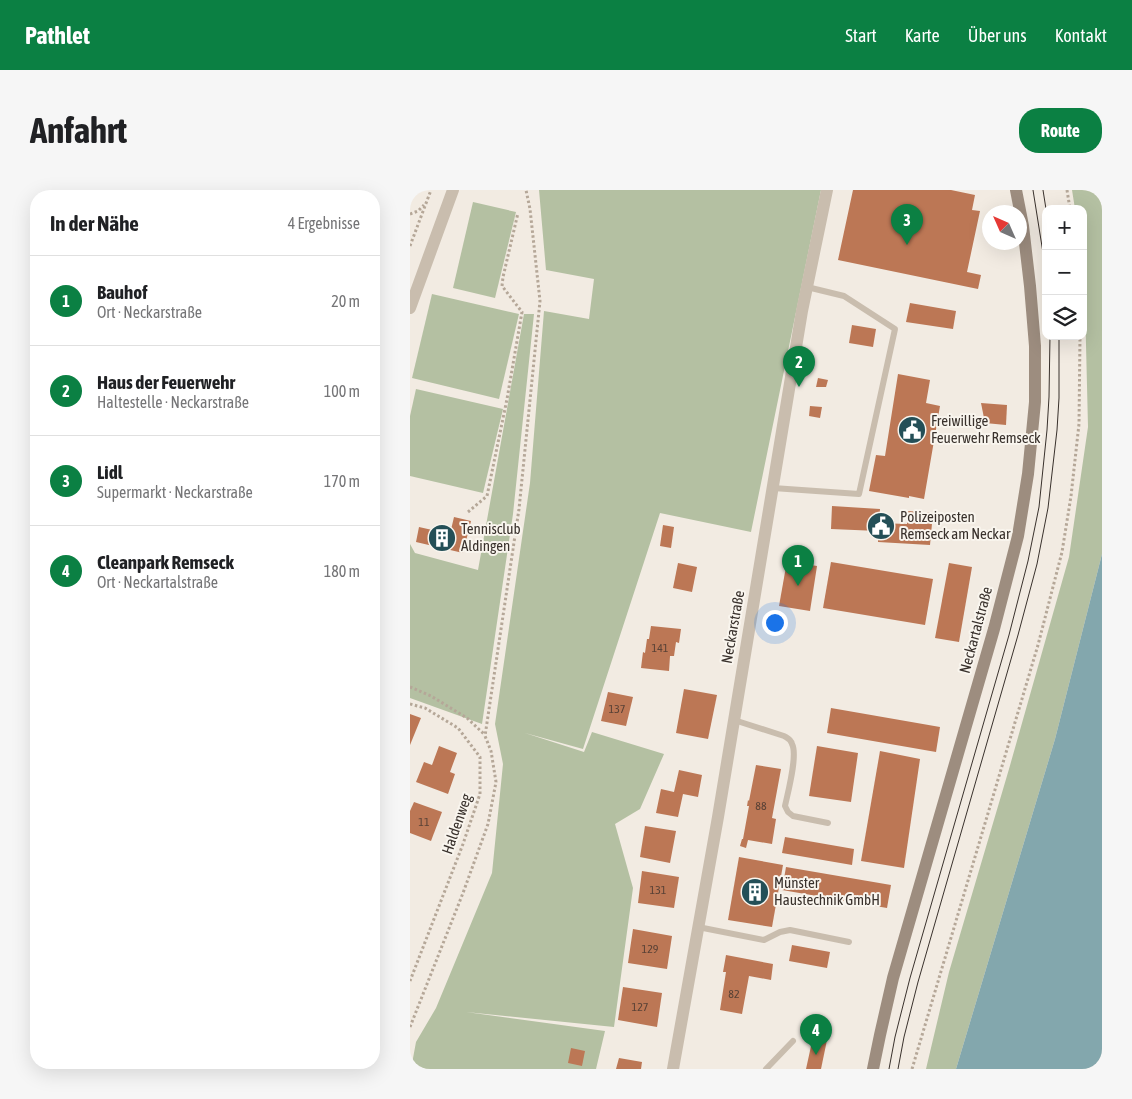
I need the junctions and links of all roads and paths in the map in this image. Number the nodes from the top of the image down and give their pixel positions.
1 (431, 190) edge
2 (453, 190) edge
3 (526, 190) edge
4 (827, 190) edge
5 (1016, 190) edge
6 (1067, 190) edge
7 (426, 204) junction
8 (1069, 205) edge
9 (518, 213) dead end
10 (410, 214) edge
11 (410, 246) edge
12 (807, 287) junction
13 (410, 308) edge
14 (1080, 340) edge
15 (773, 488) junction
16 (468, 512) dead end
17 (410, 687) edge
18 (410, 704) edge
19 (734, 720) junction
20 (485, 736) junction
21 (828, 823) dead end
22 (698, 927) junction
23 (849, 942) dead end
24 (410, 981) edge
25 (410, 1027) edge
26 (793, 1041) dead end
27 (673, 1069) edge
28 (766, 1069) edge
29 (873, 1069) edge
30 (912, 1069) edge

1 - 7 path
2 - 13 street
3 - 20 path
4 - 12 street, Neckarstraße
5 - 29 main road, Neckartalstraße
6 - 8 path
7 - 10 path
7 - 11 path
9 - 16 path
12 - 15 street, Neckarstraße
12 - 15 lane
14 - 30 path
15 - 19 street, Neckarstraße
17 - 20 path
18 - 24 path, Haldenweg
19 - 21 lane
19 - 22 street, Neckarstraße
20 - 25 path
22 - 23 lane
22 - 27 street, Neckarstraße
26 - 28 lane

